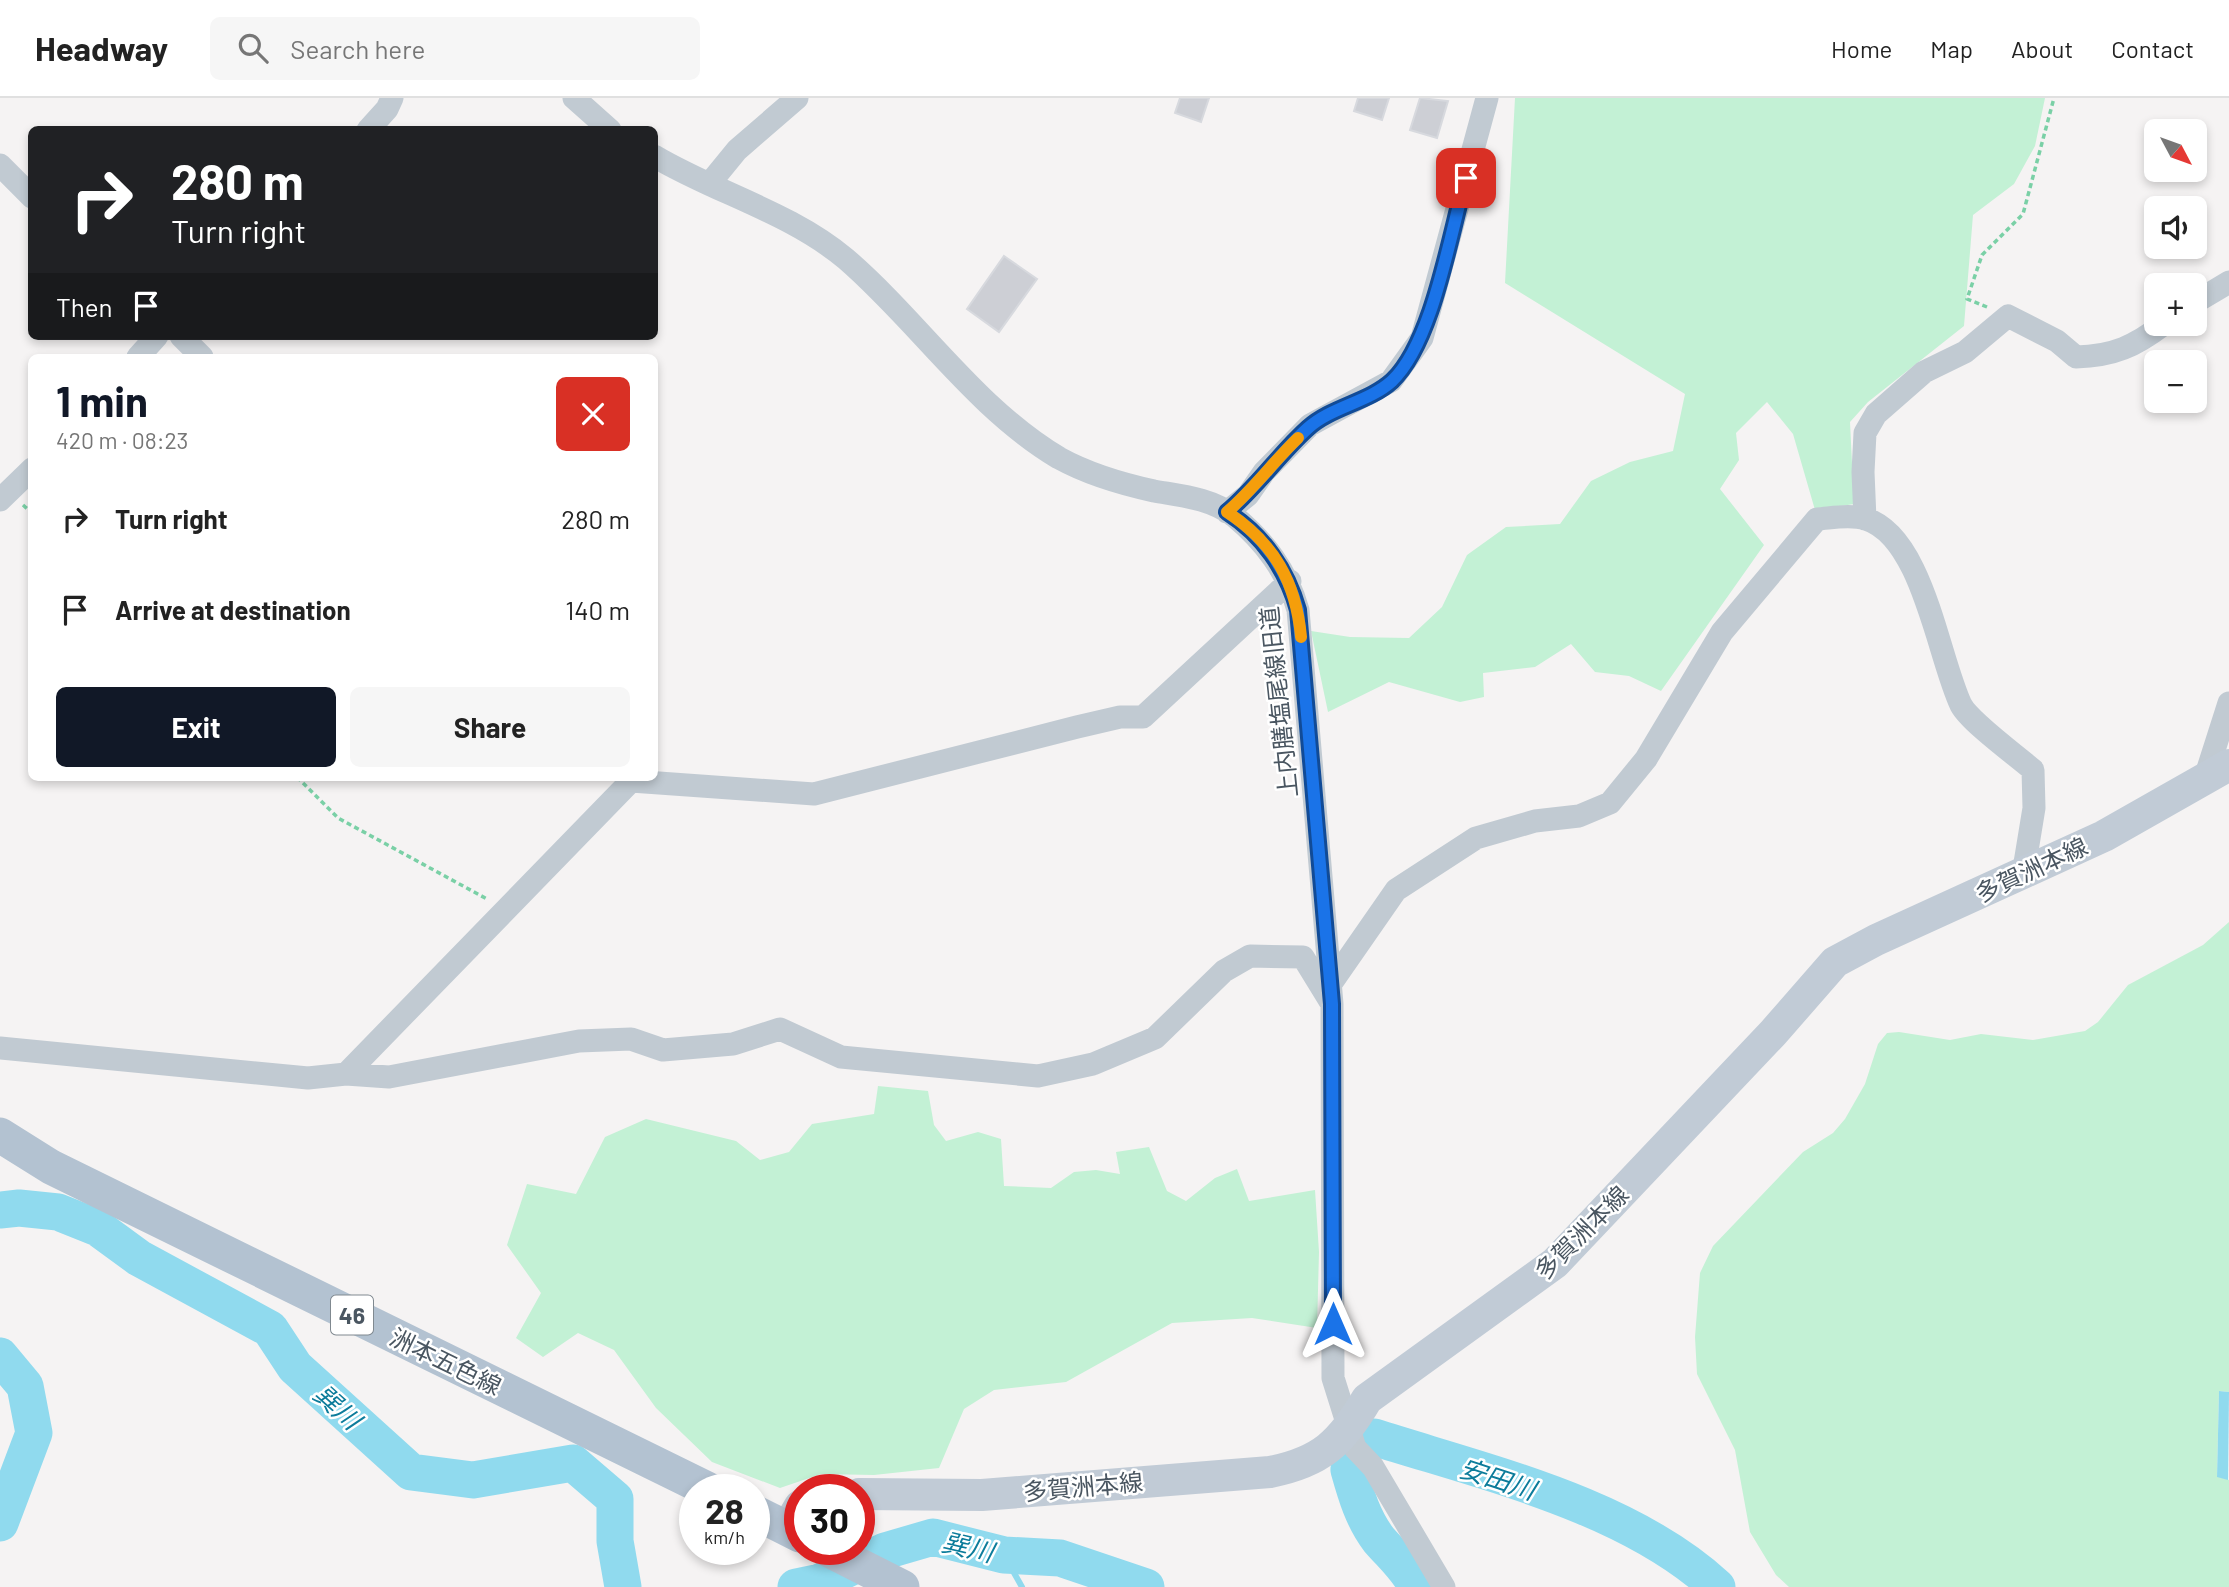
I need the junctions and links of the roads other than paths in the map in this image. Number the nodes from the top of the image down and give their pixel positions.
1 (392, 98) edge
2 (574, 98) edge
3 (797, 98) edge
4 (1487, 98) edge
5 (372, 126) edge
6 (606, 126) edge
7 (658, 158) edge
8 (0, 165) edge
9 (710, 183) junction
10 (28, 193) edge
11 (2229, 282) edge
12 (2207, 295) edge
13 (2148, 336) edge
14 (153, 340) edge
15 (185, 340) edge
16 (141, 354) edge
17 (199, 354) edge
18 (28, 473) edge
19 (0, 500) edge
20 (1227, 512) junction
21 (1866, 519) junction
22 (1290, 581) junction
23 (2229, 703) edge
24 (2217, 770) edge
25 (627, 781) edge
26 (654, 781) edge
27 (2023, 875) junction
28 (1331, 994) junction
29 (0, 1048) edge
30 (346, 1074) junction
31 (0, 1135) edge
32 (1352, 1438) junction
33 (679, 1475) edge
34 (875, 1494) edge
35 (860, 1565) edge
36 (895, 1583) edge
37 (1444, 1587) edge

1 - 5 street
2 - 6 street
3 - 9 street
4 - 20 street
7 - 9 street, 上内膳塩尾線旧道
8 - 10 street
9 - 20 street, 上内膳塩尾線旧道
11 - 12 street
13 - 21 street
14 - 16 street
15 - 17 street
18 - 19 street
20 - 22 street, 上内膳塩尾線旧道
21 - 27 street
21 - 28 street
22 - 26 street
22 - 28 street, 上内膳塩尾線旧道
23 - 24 street
24 - 27 main road, 多賀洲本線
25 - 30 street
27 - 32 main road, 多賀洲本線
28 - 30 street
28 - 32 street, 上内膳塩尾線旧道
29 - 30 street
31 - 33 main road, 洲本五色線 / 46
32 - 34 main road, 多賀洲本線
32 - 37 street
35 - 36 main road

